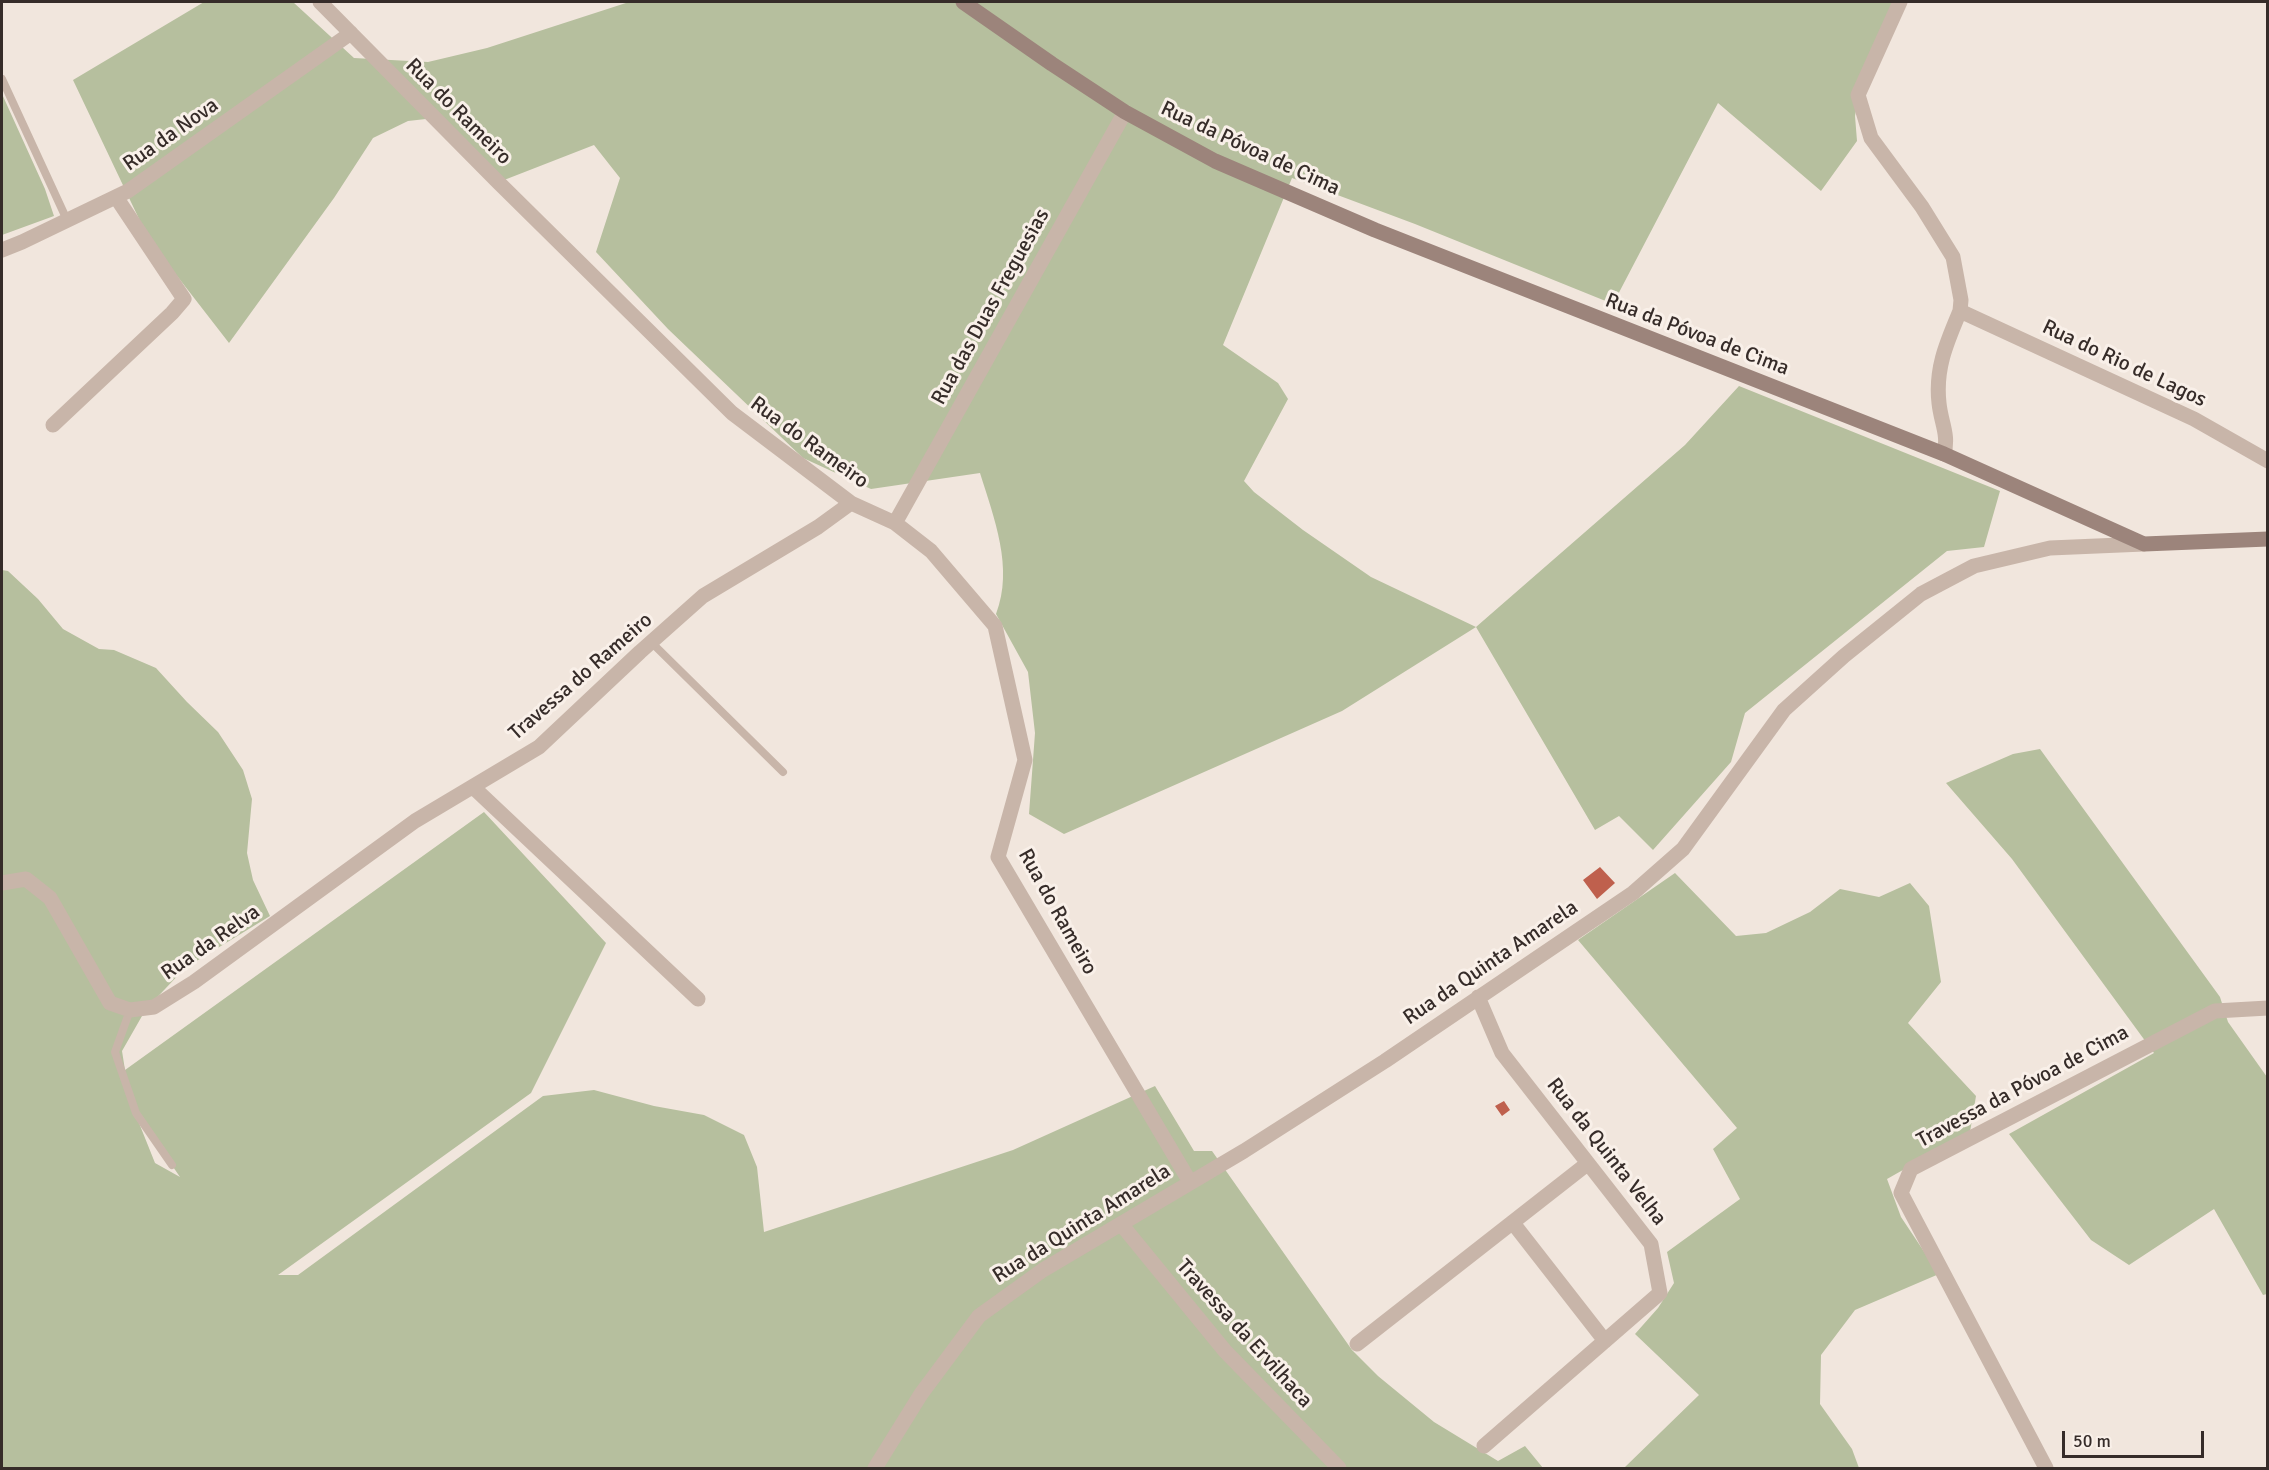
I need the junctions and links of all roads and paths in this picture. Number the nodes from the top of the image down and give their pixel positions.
1 (320, 2) edge
2 (963, 2) edge
3 (1900, 2) edge
4 (351, 33) junction
5 (2, 79) edge
6 (1125, 112) junction
7 (116, 197) junction
8 (68, 220) junction
9 (2, 250) edge
10 (1960, 311) junction
11 (53, 425) dead end
12 (1944, 454) junction
13 (2268, 461) edge
14 (851, 503) junction
15 (895, 523) junction
16 (2268, 539) edge
17 (2145, 544) junction
18 (651, 642) junction
19 (783, 772) dead end
20 (473, 787) junction
21 (2, 883) edge
22 (1478, 997) junction
23 (698, 999) dead end
24 (2268, 1008) edge
25 (130, 1010) junction
26 (1587, 1164) junction
27 (172, 1166) dead end
28 (1190, 1182) junction
29 (1513, 1223) junction
30 (1121, 1224) junction
31 (1605, 1341) junction
32 (1357, 1344) dead end
33 (1484, 1446) dead end
34 (875, 1468) edge
35 (1339, 1468) edge
36 (2046, 1468) edge

1 - 4 street, Rua do Rameiro
2 - 6 main road, Rua da Póvoa de Cima
3 - 10 street
4 - 7 street, Rua da Nova
4 - 14 street, Rua do Rameiro
5 - 8 lane
6 - 12 main road, Rua da Póvoa de Cima
6 - 15 street, Rua das Duas Freguesias
7 - 8 street, Rua da Nova
7 - 11 street
8 - 9 street, Rua da Nova
10 - 12 street
10 - 13 street, Rua do Rio de Lagos
12 - 17 main road, Rua da Póvoa de Cima
14 - 15 street, Rua do Rameiro
14 - 18 street, Travessa do Rameiro
15 - 28 street, Rua do Rameiro
16 - 17 main road, Rua da Póvoa de Cima
17 - 22 street, Rua da Quinta Amarela
18 - 19 lane
18 - 20 street, Travessa do Rameiro
20 - 23 street
20 - 25 street, Rua da Relva
21 - 25 street
22 - 26 street, Rua da Quinta Velha
22 - 28 street, Rua da Quinta Amarela
24 - 36 street, Travessa da Póvoa de Cima
25 - 27 lane
26 - 29 street
26 - 31 street, Rua da Quinta Velha
28 - 30 street, Rua da Quinta Amarela
29 - 31 street
29 - 32 street
30 - 34 street, Rua da Quinta Amarela
30 - 35 street, Travessa da Ervilhaca
31 - 33 street, Rua da Quinta Velha

